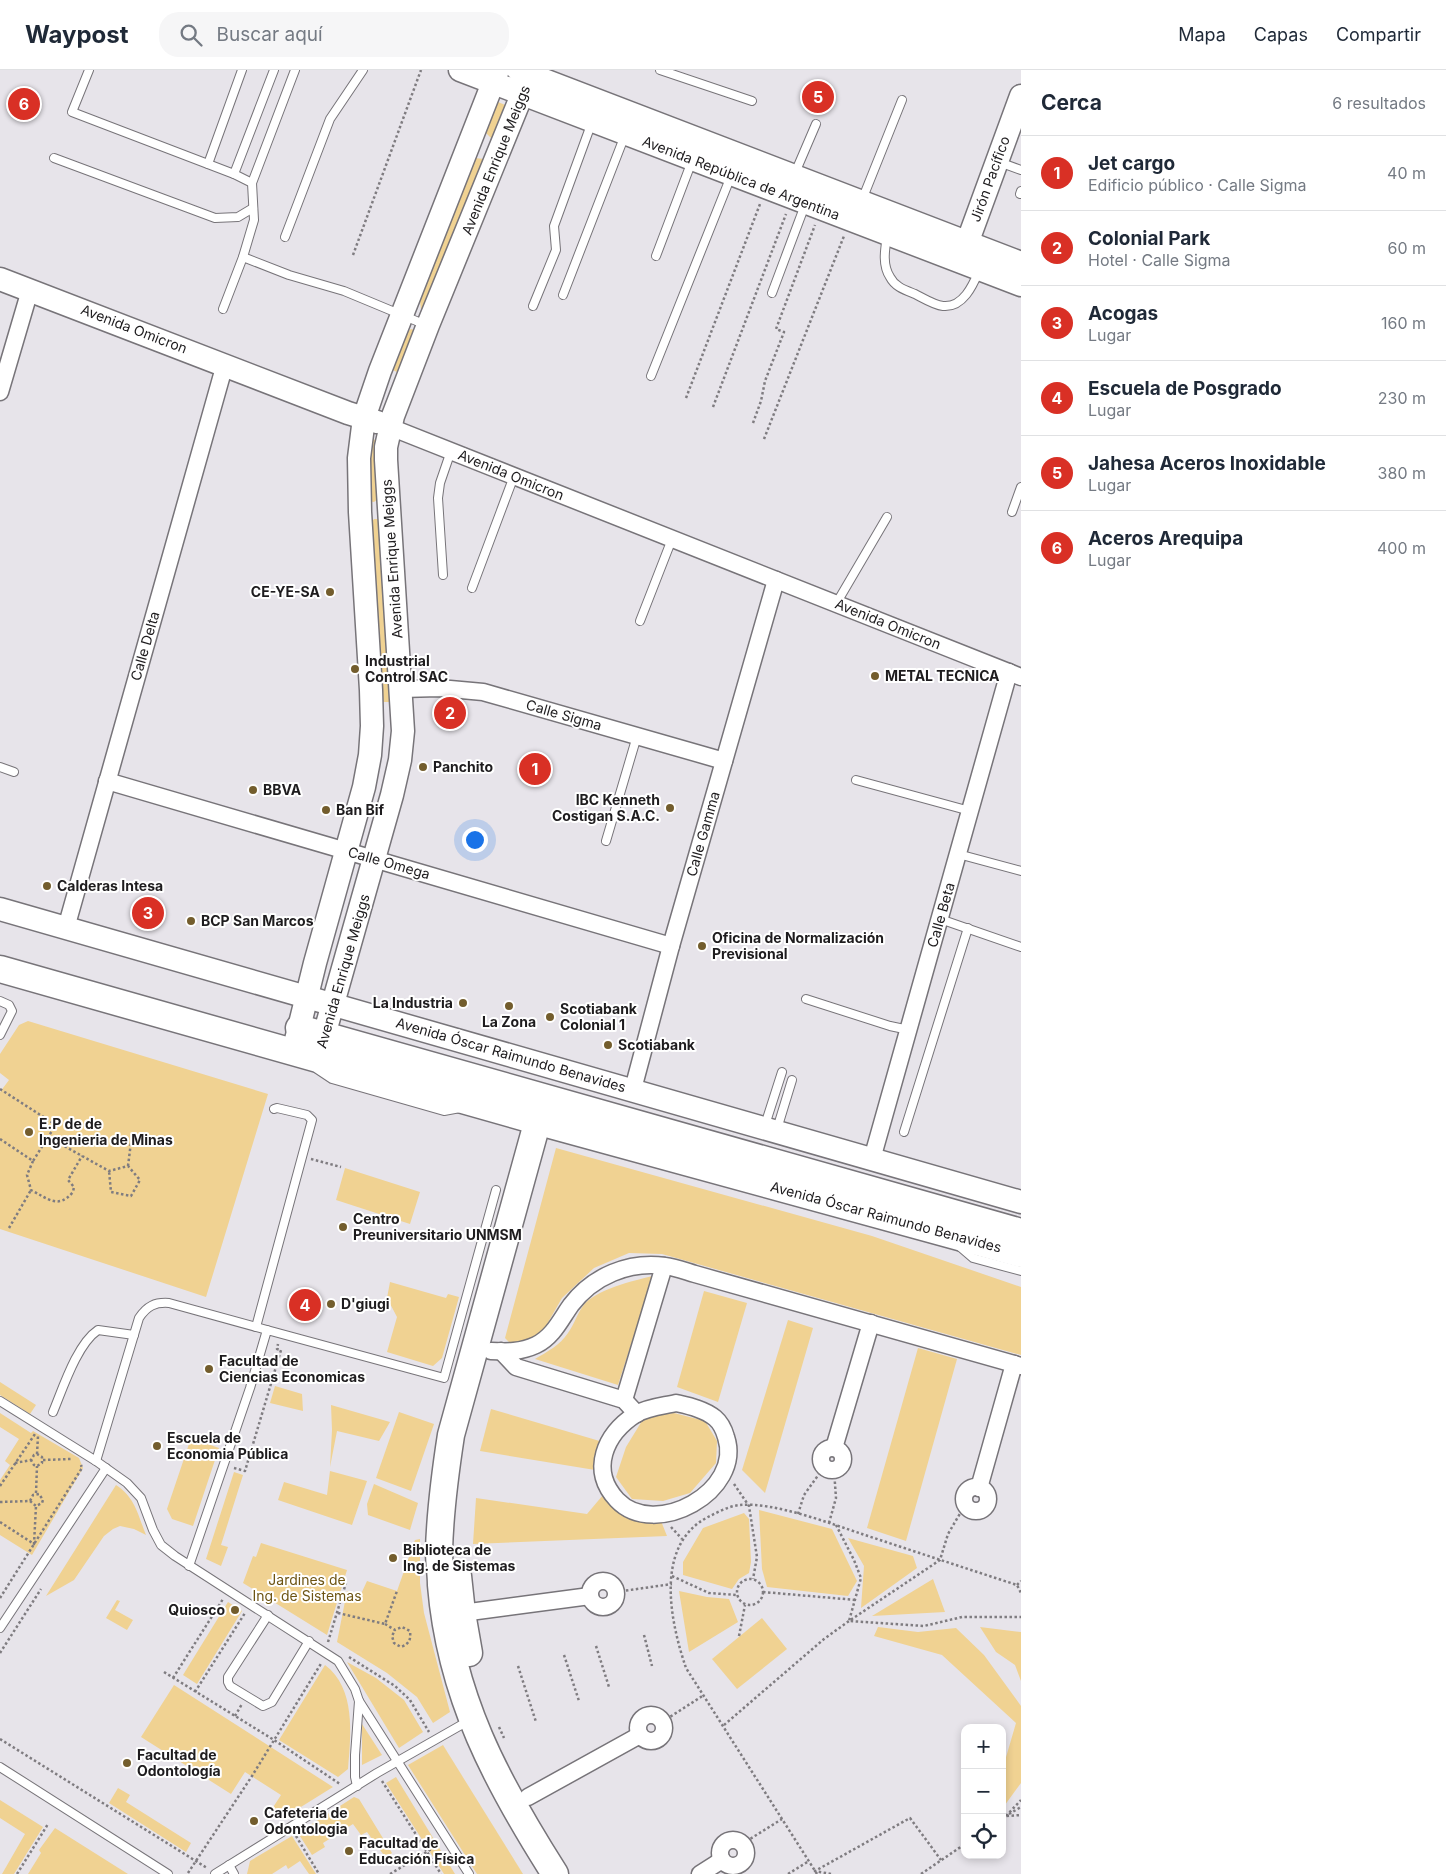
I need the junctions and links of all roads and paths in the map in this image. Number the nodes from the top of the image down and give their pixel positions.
1 (89, 70) edge
2 (242, 70) edge
3 (274, 70) edge
4 (295, 70) edge
5 (362, 70) edge
6 (422, 70) edge
7 (460, 70) edge
8 (660, 70) edge
9 (495, 76) edge
10 (526, 77) edge
11 (1021, 96) edge
12 (902, 100) dead end
13 (752, 101) dead end
14 (592, 121) junction
15 (816, 124) dead end
16 (626, 134) junction
17 (468, 148) junction
18 (54, 158) dead end
19 (693, 159) junction
20 (497, 160) junction
21 (997, 162) junction
22 (208, 164) junction
23 (1021, 170) edge
24 (234, 174) junction
25 (732, 174) junction
26 (252, 183) junction
27 (795, 191) junction
28 (861, 202) junction
29 (253, 208) junction
30 (759, 208) dead end
31 (785, 218) dead end
32 (814, 229) dead end
33 (900, 231) junction
34 (285, 237) dead end
35 (842, 241) dead end
36 (353, 256) dead end
37 (656, 256) dead end
38 (243, 257) junction
39 (969, 258) junction
40 (1021, 263) edge
41 (0, 278) edge
42 (1021, 285) edge
43 (30, 290) junction
44 (772, 293) dead end
45 (563, 295) dead end
46 (533, 306) dead end
47 (223, 309) dead end
48 (402, 315) junction
49 (428, 325) junction
50 (225, 364) junction
51 (380, 371) junction
52 (651, 376) dead end
53 (406, 381) junction
54 (0, 389) edge
55 (686, 398) dead end
56 (712, 407) dead end
57 (364, 418) junction
58 (754, 423) dead end
59 (390, 427) junction
60 (764, 439) dead end
61 (451, 452) junction
62 (514, 476) junction
63 (1021, 487) edge
64 (388, 510) junction
65 (360, 512) junction
66 (1012, 512) dead end
67 (887, 517) dead end
68 (672, 539) junction
69 (443, 575) dead end
70 (776, 580) junction
71 (472, 588) dead end
72 (836, 604) junction
73 (640, 621) dead end
74 (1015, 675) edge
75 (400, 689) junction
76 (637, 736) junction
77 (724, 761) junction
78 (0, 767) edge
79 (14, 772) dead end
80 (856, 780) dead end
81 (107, 781) junction
82 (970, 811) junction
83 (606, 841) dead end
84 (347, 851) junction
85 (958, 854) junction
86 (375, 859) junction
87 (1021, 871) edge
88 (0, 909) edge
89 (940, 919) junction
90 (66, 928) junction
91 (968, 928) junction
92 (672, 946) junction
93 (1021, 947) edge
94 (0, 970) edge
95 (306, 997) junction
96 (806, 1000) dead end
97 (0, 1001) edge
98 (333, 1005) junction
99 (909, 1030) junction
100 (0, 1034) edge
101 (296, 1039) junction
102 (321, 1047) junction
103 (782, 1072) dead end
104 (792, 1080) dead end
105 (0, 1089) edge
106 (633, 1089) junction
107 (480, 1105) junction
108 (274, 1109) dead end
109 (549, 1112) junction
110 (771, 1129) junction
111 (904, 1132) dead end
112 (48, 1137) junction
113 (0, 1139) edge
114 (131, 1142) dead end
115 (82, 1156) junction
116 (872, 1158) junction
117 (33, 1161) junction
118 (128, 1166) junction
119 (109, 1171) junction
120 (31, 1190) junction
121 (496, 1190) dead end
122 (1021, 1202) edge
123 (10, 1228) dead end
124 (942, 1232) junction
125 (1021, 1232) edge
126 (1021, 1254) edge
127 (664, 1266) junction
128 (1021, 1271) edge
129 (871, 1324) junction
130 (256, 1327) junction
131 (267, 1330) junction
132 (134, 1335) junction
133 (279, 1338) dead end
134 (496, 1351) junction
135 (1018, 1365) edge
136 (624, 1400) junction
137 (0, 1401) edge
138 (53, 1412) dead end
139 (637, 1414) junction
140 (37, 1454) junction
141 (31, 1460) junction
142 (96, 1461) junction
143 (15, 1463) junction
144 (37, 1466) junction
145 (232, 1467) dead end
146 (82, 1468) dead end
147 (106, 1468) junction
148 (829, 1468) junction
149 (724, 1475) junction
150 (0, 1486) edge
151 (36, 1494) junction
152 (30, 1501) junction
153 (0, 1502) edge
154 (966, 1505) joint
155 (36, 1506) junction
156 (749, 1506) junction
157 (798, 1514) junction
158 (0, 1522) edge
159 (829, 1523) junction
160 (836, 1525) junction
161 (34, 1544) junction
162 (940, 1560) junction
163 (189, 1566) junction
164 (672, 1576) junction
165 (753, 1579) junction
166 (1021, 1581) edge
167 (346, 1583) dead end
168 (672, 1584) junction
169 (1017, 1585) junction
170 (397, 1591) dead end
171 (616, 1592) joint
172 (763, 1592) junction
173 (1021, 1593) edge
174 (737, 1595) junction
175 (225, 1596) dead end
176 (0, 1598) edge
177 (856, 1600) junction
178 (745, 1605) junction
179 (248, 1610) dead end
180 (338, 1613) junction
181 (462, 1613) junction
182 (268, 1615) junction
183 (1021, 1617) edge
184 (849, 1621) junction
185 (385, 1624) junction
186 (0, 1628) edge
187 (395, 1630) junction
188 (644, 1635) dead end
189 (739, 1636) dead end
190 (309, 1641) junction
191 (332, 1646) dead end
192 (596, 1646) dead end
193 (346, 1655) dead end
194 (564, 1655) dead end
195 (326, 1657) dead end
196 (518, 1666) dead end
197 (652, 1666) dead end
198 (164, 1672) dead end
199 (173, 1678) junction
200 (608, 1687) dead end
201 (195, 1692) junction
202 (704, 1695) junction
203 (358, 1701) junction
204 (579, 1701) dead end
205 (472, 1719) junction
206 (536, 1722) dead end
207 (662, 1722) joint
208 (724, 1726) junction
209 (439, 1738) junction
210 (0, 1739) edge
211 (274, 1740) junction
212 (396, 1762) junction
213 (0, 1767) edge
214 (377, 1773) junction
215 (342, 1785) dead end
216 (357, 1786) junction
217 (528, 1797) junction
218 (1021, 1800) edge
219 (1021, 1807) edge
220 (1021, 1815) edge
221 (1006, 1816) junction
222 (782, 1819) junction
223 (48, 1824) dead end
224 (291, 1827) junction
225 (742, 1844) joint
226 (961, 1847) edge
227 (427, 1852) junction
228 (941, 1860) junction
229 (809, 1861) junction
230 (196, 1862) junction
231 (229, 1864) junction
232 (206, 1868) dead end
233 (188, 1873) edge
234 (816, 1873) edge
235 (17, 1874) edge
236 (168, 1874) edge
237 (215, 1874) edge
238 (234, 1874) edge
239 (319, 1874) edge
240 (390, 1874) edge
241 (441, 1874) edge
242 (469, 1874) edge
243 (555, 1874) edge
244 (574, 1874) edge
245 (700, 1874) edge
246 (788, 1874) edge
247 (831, 1874) edge
248 (921, 1874) edge

1 - 22 lane
2 - 22 lane
3 - 24 lane
4 - 26 lane
5 - 34 lane
6 - 36 path
7 - 9 main road, Avenida República de Argentina
8 - 13 lane
9 - 10 main road, Avenida República de Argentina
9 - 17 main road, Avenida Enrique Meiggs
10 - 14 main road, Avenida República de Argentina
10 - 20 main road, Avenida Enrique Meiggs
10 - 27 main road, Avenida República de Argentina
11 - 21 main road, Jirón Pacífico
12 - 28 lane
14 - 16 main road, Avenida República de Argentina
14 - 46 lane
15 - 27 lane
16 - 19 main road, Avenida República de Argentina
16 - 45 lane
17 - 20 main road
17 - 48 main road, Avenida Enrique Meiggs
18 - 29 lane
19 - 25 main road, Avenida República de Argentina
19 - 37 lane
20 - 49 main road, Avenida Enrique Meiggs
21 - 23 lane
21 - 39 main road, Jirón Pacífico
22 - 24 lane
24 - 26 lane
25 - 27 main road, Avenida República de Argentina
25 - 52 lane
26 - 29 lane
27 - 28 main road, Avenida República de Argentina
27 - 33 main road, Avenida República de Argentina
27 - 44 lane
28 - 33 main road, Avenida República de Argentina
29 - 38 lane
30 - 55 path
31 - 56 path
32 - 58 path
33 - 39 main road, Avenida República de Argentina
33 - 39 lane
35 - 60 path
38 - 47 lane
38 - 48 lane
39 - 40 main road, Avenida República de Argentina
39 - 42 main road, Avenida República de Argentina
41 - 43 main road, Avenida Omicron
43 - 50 main road, Avenida Omicron
43 - 54 street
48 - 49 lane
48 - 51 main road, Avenida Enrique Meiggs
49 - 53 main road, Avenida Enrique Meiggs
50 - 57 main road, Avenida Omicron
50 - 81 street, Calle Delta
51 - 53 main road
51 - 57 main road, Avenida Enrique Meiggs
53 - 59 main road, Avenida Enrique Meiggs
57 - 59 main road, Avenida Omicron
57 - 65 main road, Avenida Enrique Meiggs
59 - 61 street, Avenida Omicron
59 - 64 main road, Avenida Enrique Meiggs
61 - 62 street, Avenida Omicron
61 - 69 lane
62 - 68 street, Avenida Omicron
62 - 71 lane
63 - 66 lane
64 - 65 main road
64 - 75 main road, Avenida Enrique Meiggs
65 - 84 main road, Avenida Enrique Meiggs
67 - 72 lane
68 - 70 street, Avenida Omicron
68 - 73 lane
70 - 72 street, Avenida Omicron
70 - 77 street, Calle Gamma
72 - 74 street, Avenida Omicron
74 - 82 street, Calle Beta
75 - 76 street, Calle Sigma
75 - 86 main road, Avenida Enrique Meiggs
76 - 77 street, Calle Sigma
76 - 83 lane
77 - 92 street, Calle Gamma
78 - 79 lane
80 - 82 lane
81 - 84 street, Calle Omega
81 - 90 street, Calle Delta
82 - 85 street, Calle Beta
84 - 86 street, Calle Omega
84 - 95 main road, Avenida Enrique Meiggs
85 - 87 lane
85 - 89 street, Calle Beta
86 - 92 street, Calle Omega
86 - 98 main road, Avenida Enrique Meiggs
88 - 90 main road, Avenida Óscar Raimundo Benavides
89 - 91 lane
89 - 99 street, Calle Beta
90 - 95 main road, Avenida Óscar Raimundo Benavides
91 - 93 lane
91 - 111 lane
92 - 106 street, Calle Gamma
94 - 101 main road, Avenida Óscar Raimundo Benavides
95 - 98 main road, Avenida Óscar Raimundo Benavides
95 - 101 main road, Avenida Enrique Meiggs
96 - 99 lane
97 - 100 lane
98 - 102 main road, Avenida Enrique Meiggs
98 - 106 main road, Avenida Óscar Raimundo Benavides
99 - 116 street, Calle Beta
101 - 102 main road, Avenida Óscar Raimundo Benavides
101 - 107 lane
102 - 107 main road, Avenida Óscar Raimundo Benavides
102 - 109 main road, Avenida Óscar Raimundo Benavides
103 - 110 lane
104 - 110 lane
105 - 112 path
106 - 110 main road, Avenida Óscar Raimundo Benavides
107 - 109 main road, Avenida Óscar Raimundo Benavides
108 - 130 lane
109 - 124 main road, Avenida Óscar Raimundo Benavides
109 - 125 main road, Avenida Óscar Raimundo Benavides
109 - 134 main road
109 - 205 main road
110 - 116 main road, Avenida Óscar Raimundo Benavides
112 - 115 path
112 - 117 path
113 - 117 path
114 - 118 path
115 - 119 path
115 - 120 path
116 - 122 main road, Avenida Óscar Raimundo Benavides
117 - 120 path
118 - 119 path
118 - 119 path
120 - 123 path
121 - 131 lane
124 - 126 main road, Avenida Óscar Raimundo Benavides
124 - 128 lane
127 - 129 street
127 - 134 street
127 - 136 street
129 - 135 street
129 - 148 street
130 - 131 lane
130 - 132 lane
131 - 163 lane
132 - 138 lane
132 - 142 lane
133 - 145 path
134 - 136 street
134 - 181 main road
135 - 154 street
136 - 139 street
137 - 142 lane
139 - 149 street
139 - 149 street
140 - 141 path
140 - 143 path
140 - 144 path
141 - 143 path
141 - 144 path
142 - 147 lane
143 - 150 path
144 - 151 path
146 - 161 path
147 - 163 lane
147 - 186 lane
148 - 157 path
148 - 159 path
149 - 156 path
151 - 152 path
151 - 155 path
152 - 153 path
152 - 155 path
154 - 162 path
155 - 161 path
156 - 157 path
156 - 164 path
156 - 165 path
157 - 159 path
158 - 161 path
159 - 160 path
160 - 162 path
160 - 177 path
161 - 176 path
162 - 169 path
162 - 184 path
163 - 182 lane
164 - 168 path
164 - 174 path
165 - 172 path
165 - 174 path
166 - 169 path
167 - 180 path
168 - 171 path
168 - 202 path
169 - 173 path
170 - 185 path
171 - 181 street
172 - 177 path
172 - 178 path
174 - 178 path
175 - 199 path
177 - 184 path
178 - 189 path
179 - 201 path
180 - 185 path
180 - 191 path
181 - 217 main road
182 - 190 lane
182 - 190 lane
183 - 184 path
184 - 208 path
185 - 187 path
187 - 187 path
188 - 197 path
190 - 203 lane
192 - 200 path
193 - 209 path
194 - 204 path
195 - 211 path
196 - 206 path
198 - 199 path
199 - 201 path
201 - 211 path
202 - 207 path
202 - 208 path
203 - 212 lane
203 - 216 lane
205 - 209 lane
205 - 243 main road
207 - 217 street
208 - 222 path
209 - 212 lane
210 - 230 path
211 - 215 path
211 - 230 path
212 - 214 lane
212 - 242 lane
213 - 236 lane
214 - 216 lane
214 - 227 path
216 - 224 lane
217 - 244 main road
218 - 221 path
219 - 221 path
220 - 221 path
222 - 225 path
222 - 229 path
223 - 235 path
224 - 231 lane
224 - 239 path
225 - 245 street
226 - 228 path
227 - 240 path
227 - 241 path
228 - 234 path
228 - 248 path
229 - 234 path
229 - 246 path
230 - 232 path
230 - 233 path
231 - 237 lane
231 - 238 lane
234 - 247 path

